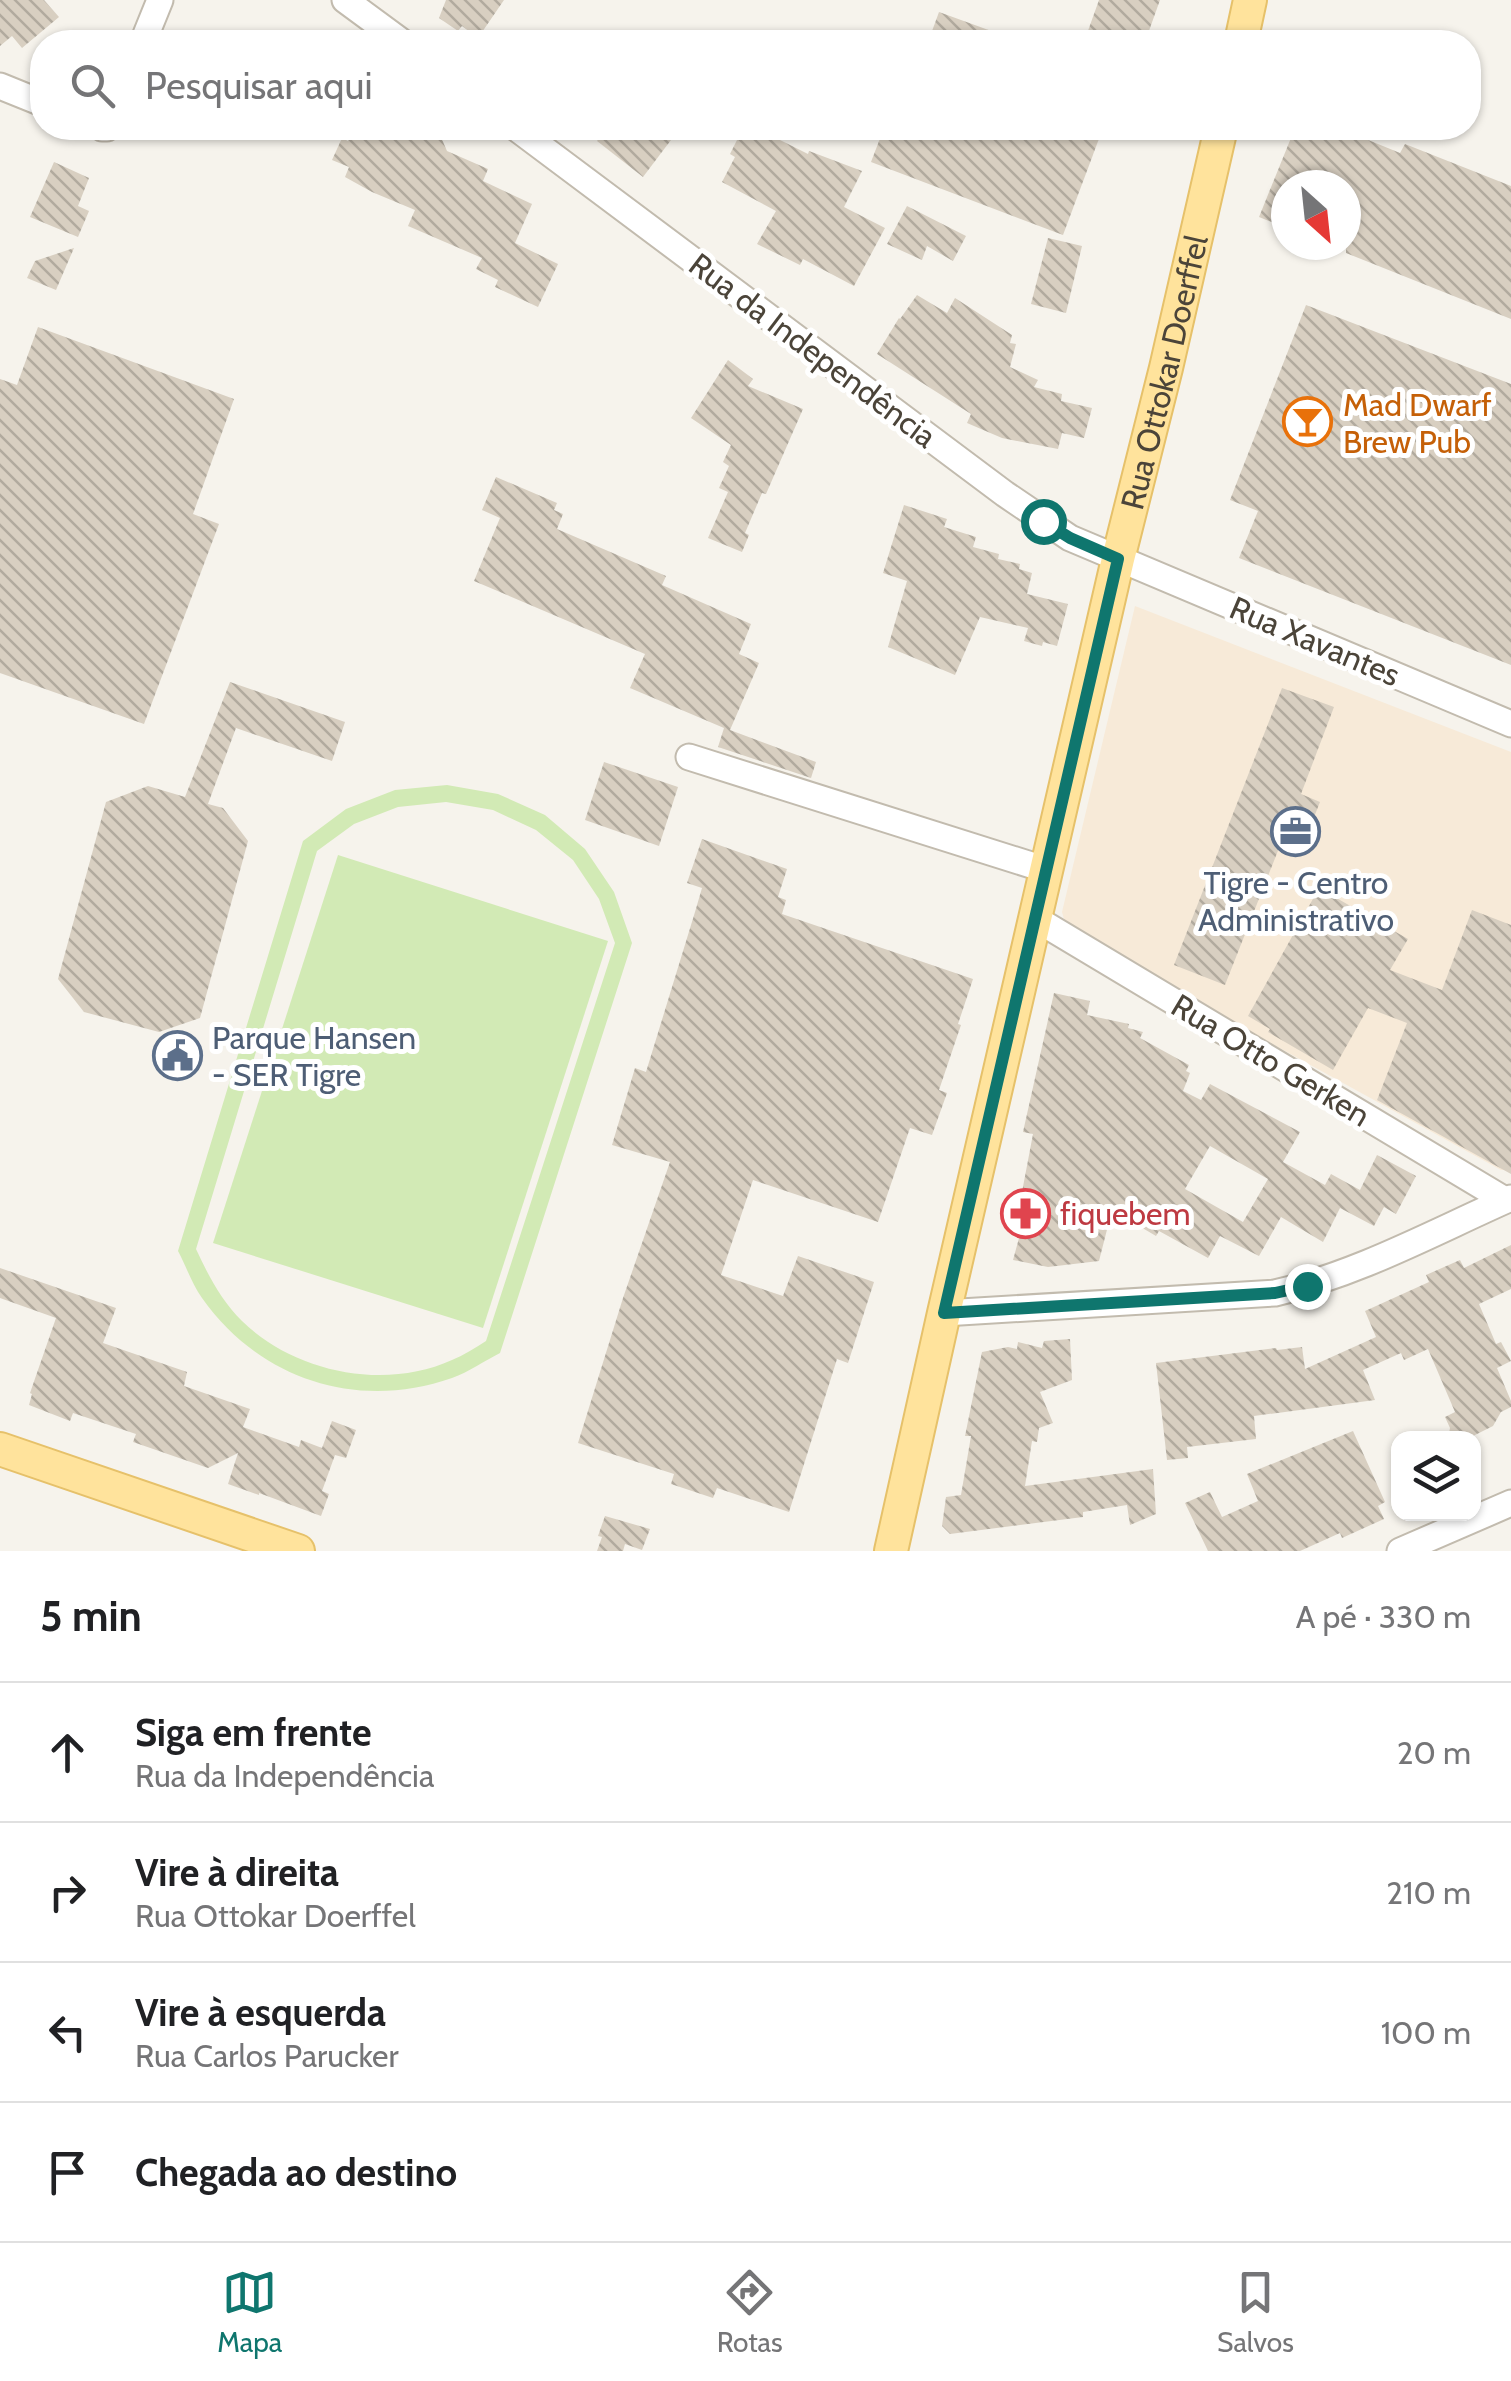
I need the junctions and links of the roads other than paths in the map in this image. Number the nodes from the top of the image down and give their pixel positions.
1 (160, 0) edge
2 (345, 0) edge
3 (1250, 0) edge
4 (147, 30) edge
5 (386, 30) edge
6 (1243, 30) edge
7 (0, 86) edge
8 (30, 98) edge
9 (532, 140) edge
10 (1218, 140) edge
11 (1118, 559) junction
12 (1511, 724) edge
13 (688, 757) dead end
14 (1047, 870) junction
15 (1036, 919) junction
16 (1508, 1199) edge
17 (944, 1313) junction
18 (0, 1450) edge
19 (1511, 1503) edge
20 (298, 1551) edge
21 (891, 1551) edge
22 (1400, 1551) edge

1 - 4 street
2 - 5 street
3 - 6 main road
7 - 8 street
9 - 11 street, Rua da Independência
10 - 11 main road, Rua Ottokar Doerffel
11 - 12 street, Rua Xavantes
11 - 14 main road, Rua Ottokar Doerffel
13 - 14 street
14 - 15 main road, Rua Ottokar Doerffel
15 - 16 street, Rua Otto Gerken
15 - 17 main road, Rua Ottokar Doerffel
16 - 17 street
17 - 21 main road, Rua Ottokar Doerffel
18 - 20 main road
19 - 22 street

